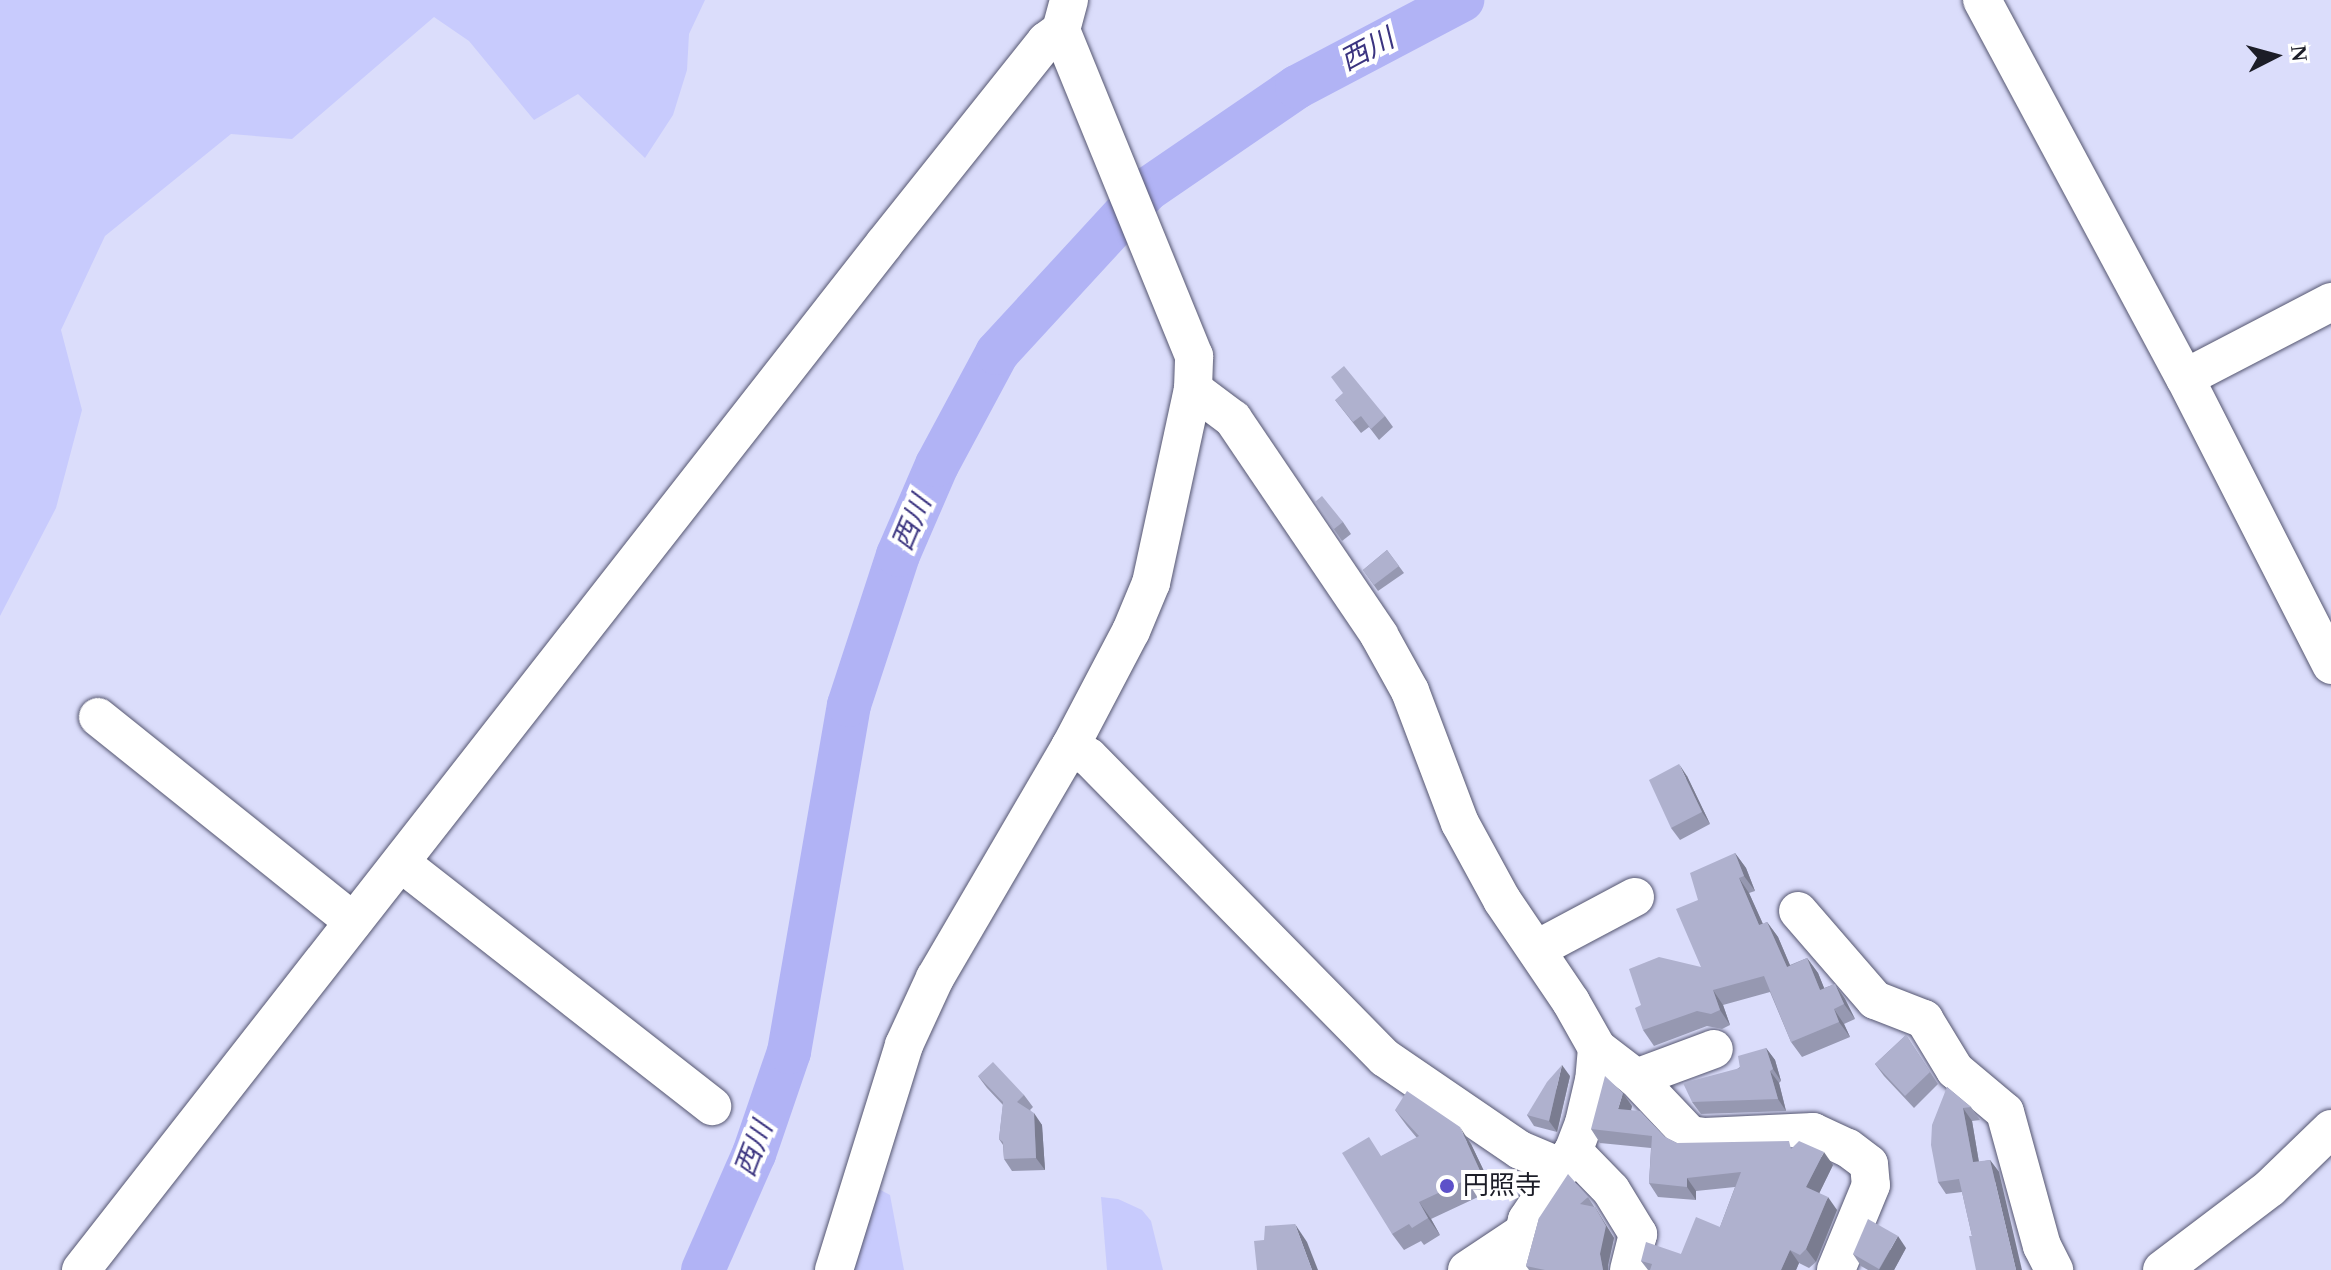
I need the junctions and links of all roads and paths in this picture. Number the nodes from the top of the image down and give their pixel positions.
1 (1982, 0) edge
2 (1065, 15) edge
3 (2331, 302) edge
4 (2185, 378) junction
5 (1193, 389) junction
6 (2331, 665) edge
7 (98, 717) dead end
8 (1070, 747) junction
9 (401, 863) junction
10 (1635, 897) dead end
11 (1798, 911) dead end
12 (353, 921) junction
13 (1537, 949) junction
14 (1597, 1048) junction
15 (1714, 1049) dead end
16 (1636, 1078) junction
17 (712, 1106) dead end
18 (2331, 1129) edge
19 (1566, 1159) junction
20 (1518, 1252) edge
21 (81, 1270) edge
22 (834, 1270) edge
23 (1467, 1270) edge
24 (1629, 1270) edge
25 (1836, 1270) edge
26 (2054, 1270) edge
27 (2162, 1270) edge

1 - 4 street
2 - 5 street
2 - 9 street
3 - 4 street
4 - 6 street
5 - 8 street
5 - 13 street
7 - 12 street
8 - 19 street
8 - 22 street
9 - 12 street
9 - 17 street
10 - 13 street
11 - 26 street
12 - 21 street
13 - 14 street
14 - 16 street
14 - 19 street
15 - 16 street
16 - 25 street
18 - 27 street
19 - 20 street
19 - 24 street
20 - 23 street

